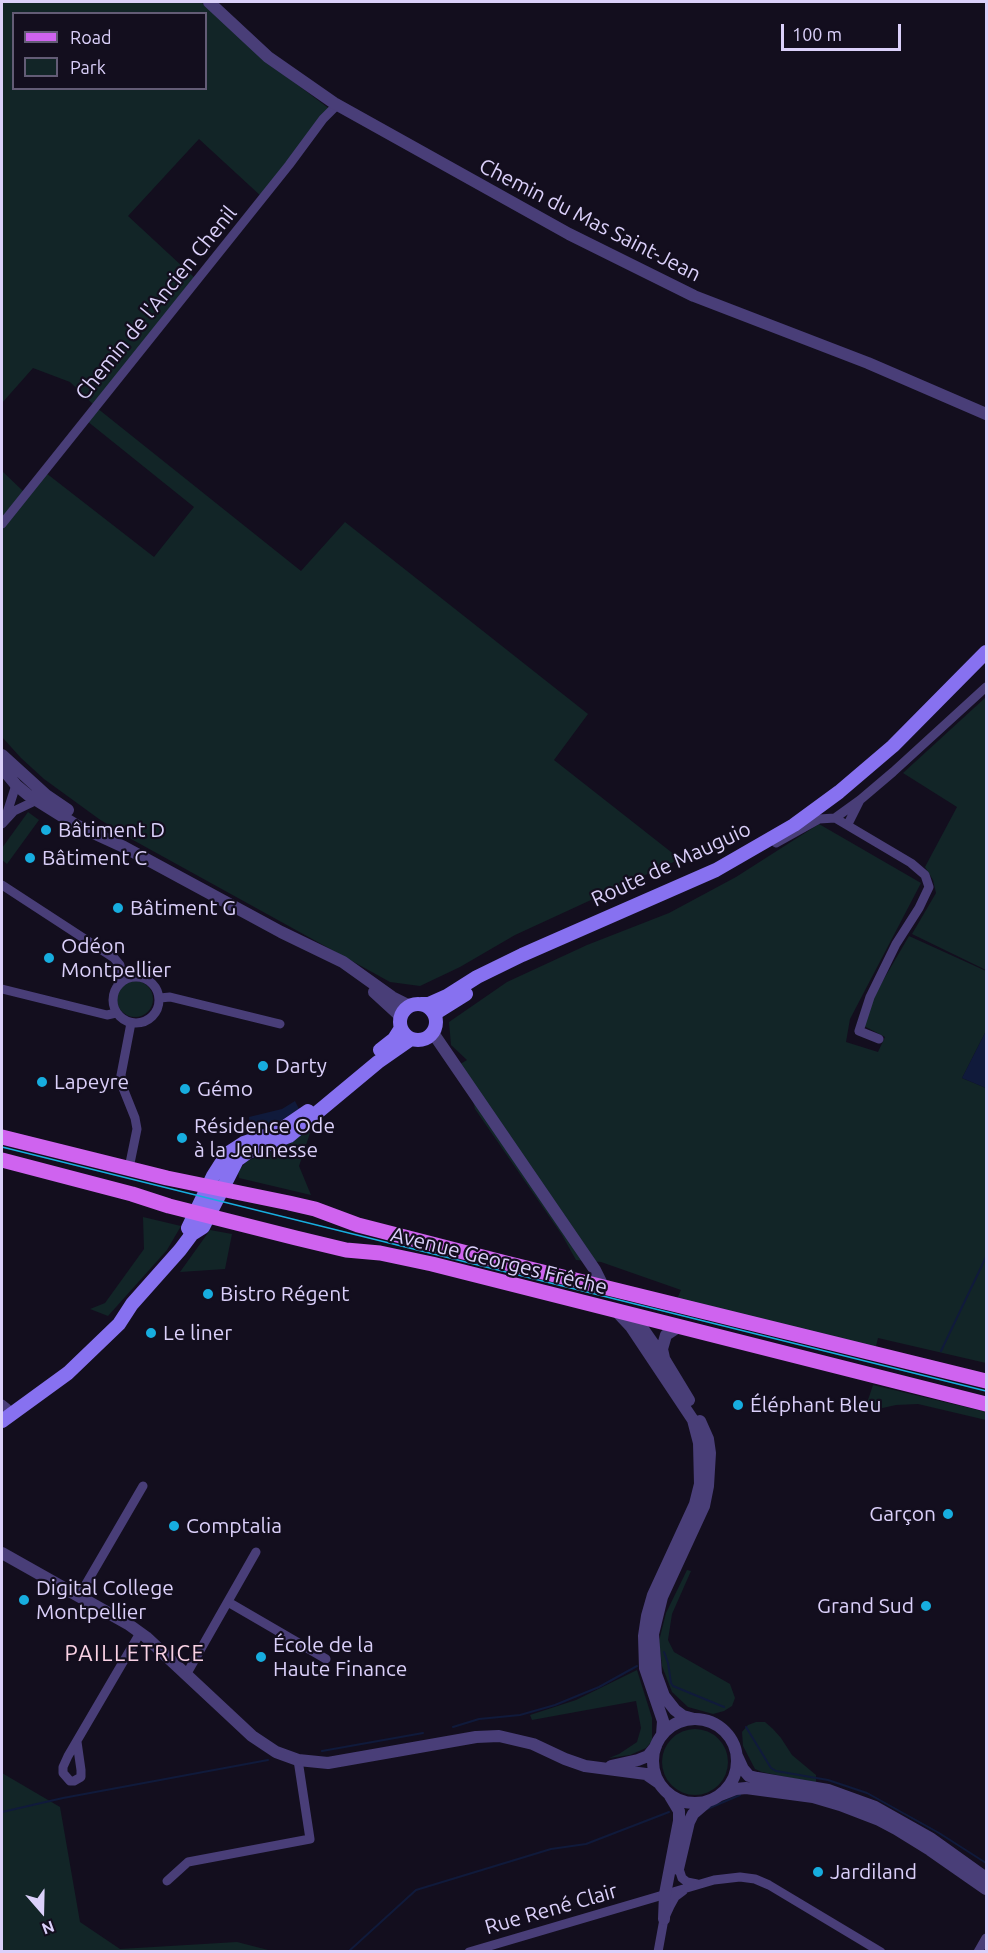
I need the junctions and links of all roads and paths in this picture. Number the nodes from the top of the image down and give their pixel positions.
1 (209, 2) edge
2 (337, 105) junction
3 (987, 414) edge
4 (2, 524) edge
5 (987, 652) edge
6 (987, 662) edge
7 (987, 687) edge
8 (914, 726) junction
9 (2, 755) edge
10 (2, 768) edge
11 (20, 780) junction
12 (33, 795) junction
13 (861, 800) junction
14 (77, 816) junction
15 (835, 818) junction
16 (3, 823) edge
17 (848, 824) junction
18 (124, 847) junction
19 (716, 870) junction
20 (2, 885) edge
21 (552, 942) junction
22 (320, 952) junction
23 (118, 984) junction
24 (2, 989) edge
25 (160, 998) junction
26 (416, 1005) junction
27 (116, 1013) junction
28 (434, 1014) junction
29 (131, 1023) junction
30 (280, 1023) dead end
31 (401, 1024) junction
32 (433, 1033) junction
33 (411, 1039) junction
34 (879, 1039) dead end
35 (2, 1137) edge
36 (2, 1160) edge
37 (129, 1168) junction
38 (216, 1187) junction
39 (202, 1214) junction
40 (603, 1286) junction
41 (620, 1290) junction
42 (638, 1295) junction
43 (616, 1312) junction
44 (634, 1316) junction
45 (678, 1327) junction
46 (666, 1362) junction
47 (987, 1381) edge
48 (987, 1404) edge
49 (6, 1409) edge
50 (2, 1423) edge
51 (143, 1486) dead end
52 (256, 1552) dead end
53 (2, 1553) edge
54 (79, 1596) junction
55 (228, 1602) junction
56 (140, 1633) junction
57 (326, 1659) dead end
58 (186, 1675) junction
59 (694, 1719) junction
60 (662, 1735) junction
61 (76, 1742) dead end
62 (656, 1746) junction
63 (737, 1756) junction
64 (298, 1760) junction
65 (585, 1766) junction
66 (663, 1788) junction
67 (713, 1799) junction
68 (678, 1866) junction
69 (986, 1876) edge
70 (167, 1881) dead end
71 (699, 1884) junction
72 (668, 1889) junction
73 (987, 1889) edge
74 (643, 1901) junction
75 (664, 1919) junction
76 (987, 1938) edge
77 (881, 1951) edge
78 (469, 1952) edge
79 (658, 1952) edge
80 (978, 1952) edge

1 - 2 street, Chemin du Mas Saint-Jean
2 - 3 street, Chemin du Mas Saint-Jean
2 - 4 street, Chemin de l'Ancien Chenil
5 - 8 main road, Route de Mauguio
6 - 8 main road, Route de Mauguio
7 - 13 street
8 - 19 main road, Route de Mauguio
9 - 11 street
10 - 11 street
11 - 12 street
11 - 14 street
11 - 16 street
12 - 14 street
12 - 16 street
12 - 18 street
13 - 15 street
13 - 17 street
14 - 18 street
15 - 17 street
15 - 19 street
17 - 34 street
18 - 22 street
19 - 21 main road, Route de Mauguio
20 - 23 street
21 - 26 main road, Route de Mauguio
21 - 28 main road, Route de Mauguio
22 - 26 street
22 - 31 street
23 - 25 street
23 - 27 street
24 - 27 street
25 - 29 street
25 - 30 street
26 - 28 main road
26 - 31 main road
27 - 29 street
28 - 32 main road
29 - 37 street
31 - 33 main road
31 - 38 main road
32 - 33 main road
32 - 40 street
33 - 38 main road
35 - 37 main road, Avenue Georges Frêche
36 - 39 main road, Avenue Georges Frêche
37 - 38 main road, Avenue Georges Frêche
38 - 39 main road
38 - 40 main road, Avenue Georges Frêche
39 - 43 main road, Avenue Georges Frêche
39 - 49 main road
40 - 41 main road, Avenue Georges Frêche
41 - 42 main road, Avenue Georges Frêche
41 - 43 main road
42 - 44 main road
42 - 47 main road, Avenue Georges Frêche
43 - 44 main road, Avenue Georges Frêche
43 - 60 street
44 - 45 main road, Avenue Georges Frêche
44 - 46 street
45 - 46 street
45 - 48 main road, Avenue Georges Frêche
46 - 59 street
49 - 50 main road
51 - 54 street
52 - 55 street
53 - 54 street
54 - 56 street
55 - 57 street
55 - 58 street
56 - 58 street
56 - 61 street
58 - 64 street
59 - 60 street
59 - 63 street
60 - 62 street
62 - 65 street
62 - 66 street
63 - 67 street
63 - 69 street
64 - 65 street
64 - 70 street
65 - 66 street
66 - 67 street
66 - 72 street
67 - 68 street
67 - 73 street
68 - 71 street
68 - 72 street
71 - 72 street, Rue René Clair
71 - 75 street
71 - 77 street
72 - 74 street, Rue René Clair
72 - 75 street
74 - 75 street, Rue René Clair
74 - 78 street, Rue René Clair
75 - 79 street
76 - 80 street

